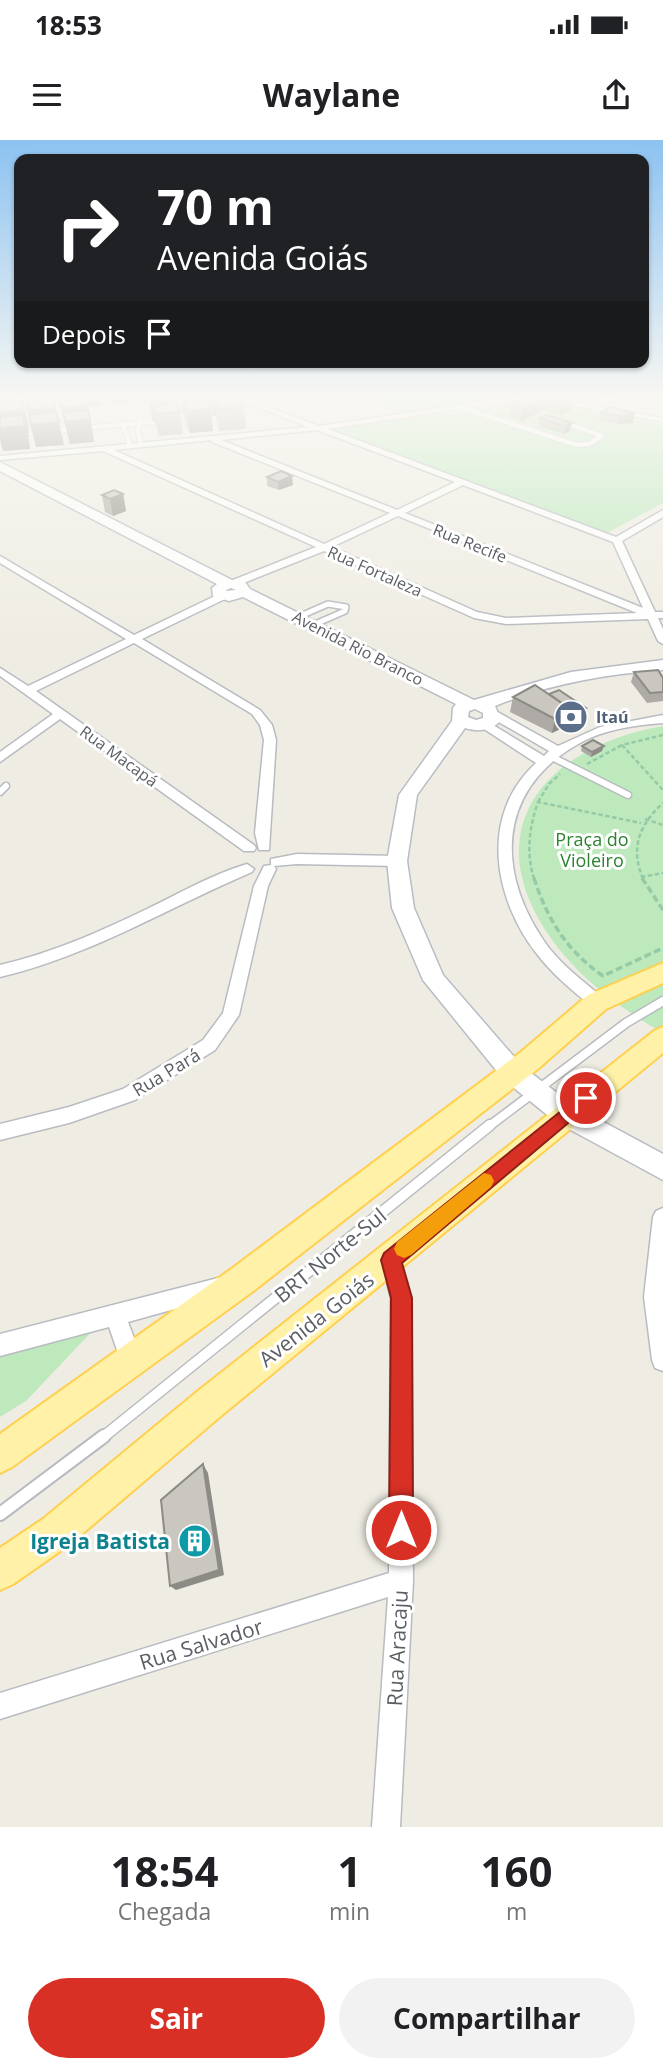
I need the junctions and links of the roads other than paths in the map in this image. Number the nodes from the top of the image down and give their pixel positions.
1 (21, 477) edge
2 (169, 477) edge
3 (307, 477) edge
4 (449, 477) edge
5 (0, 478) edge
6 (463, 482) junction
7 (397, 513) junction
8 (663, 513) edge
9 (617, 540) junction
10 (327, 547) junction
11 (0, 559) edge
12 (237, 587) junction
13 (663, 608) edge
14 (657, 615) edge
15 (306, 621) junction
16 (135, 639) junction
17 (663, 641) edge
18 (663, 665) edge
19 (0, 671) edge
20 (29, 690) junction
21 (475, 713) junction
22 (60, 714) junction
23 (663, 719) edge
24 (550, 756) junction
25 (0, 758) edge
26 (628, 795) dead end
27 (255, 858) junction
28 (397, 861) junction
29 (0, 971) edge
30 (663, 972) edge
31 (663, 1001) edge
32 (597, 1002) junction
33 (661, 1042) edge
34 (523, 1081) junction
35 (565, 1114) junction
36 (0, 1132) edge
37 (663, 1168) edge
38 (663, 1217) edge
39 (391, 1260) junction
40 (241, 1281) junction
41 (115, 1316) junction
42 (0, 1345) edge
43 (663, 1360) edge
44 (132, 1362) junction
45 (0, 1455) edge
46 (0, 1514) edge
47 (0, 1571) edge
48 (401, 1581) junction
49 (0, 1706) edge
50 (387, 1827) edge

1 - 12 street, Avenida Rio Branco
2 - 10 street, Rua Fortaleza
3 - 7 street, Rua Recife
4 - 6 street
5 - 12 street, Avenida Rio Branco
6 - 7 street
6 - 9 street
7 - 10 street
7 - 14 street, Rua Recife
8 - 9 street
9 - 14 street
10 - 12 street
10 - 14 street, Rua Fortaleza
11 - 16 street, Rua Pará
12 - 15 street, Avenida Rio Branco
12 - 16 street
12 - 21 street, Avenida Rio Branco
13 - 14 street
14 - 17 street
15 - 15 lane
15 - 21 street, Avenida Rio Branco
16 - 20 street
16 - 27 street, Rua Pará
18 - 21 street
19 - 20 street, Rua Macapá
20 - 22 street, Rua Macapá
21 - 24 street, Avenida Rio Branco
21 - 24 street, Avenida Rio Branco
21 - 28 street
22 - 25 street
22 - 27 street, Rua Macapá
23 - 24 street
24 - 26 lane
24 - 32 street
27 - 28 street
27 - 29 street
27 - 36 street, Rua Pará
28 - 34 street
30 - 32 main road
31 - 34 lane, BRT Norte-Sul
32 - 34 main road
33 - 35 main road, Avenida Goiás
34 - 35 street
34 - 40 main road
34 - 46 lane, BRT Norte-Sul
35 - 37 street
35 - 39 main road, Avenida Goiás
38 - 43 street
39 - 47 main road, Avenida Goiás
39 - 48 street, Rua Aracaju
40 - 41 street
40 - 44 main road
41 - 42 street
41 - 44 street
44 - 45 main road
48 - 49 street, Rua Salvador
48 - 50 street, Rua Aracaju

